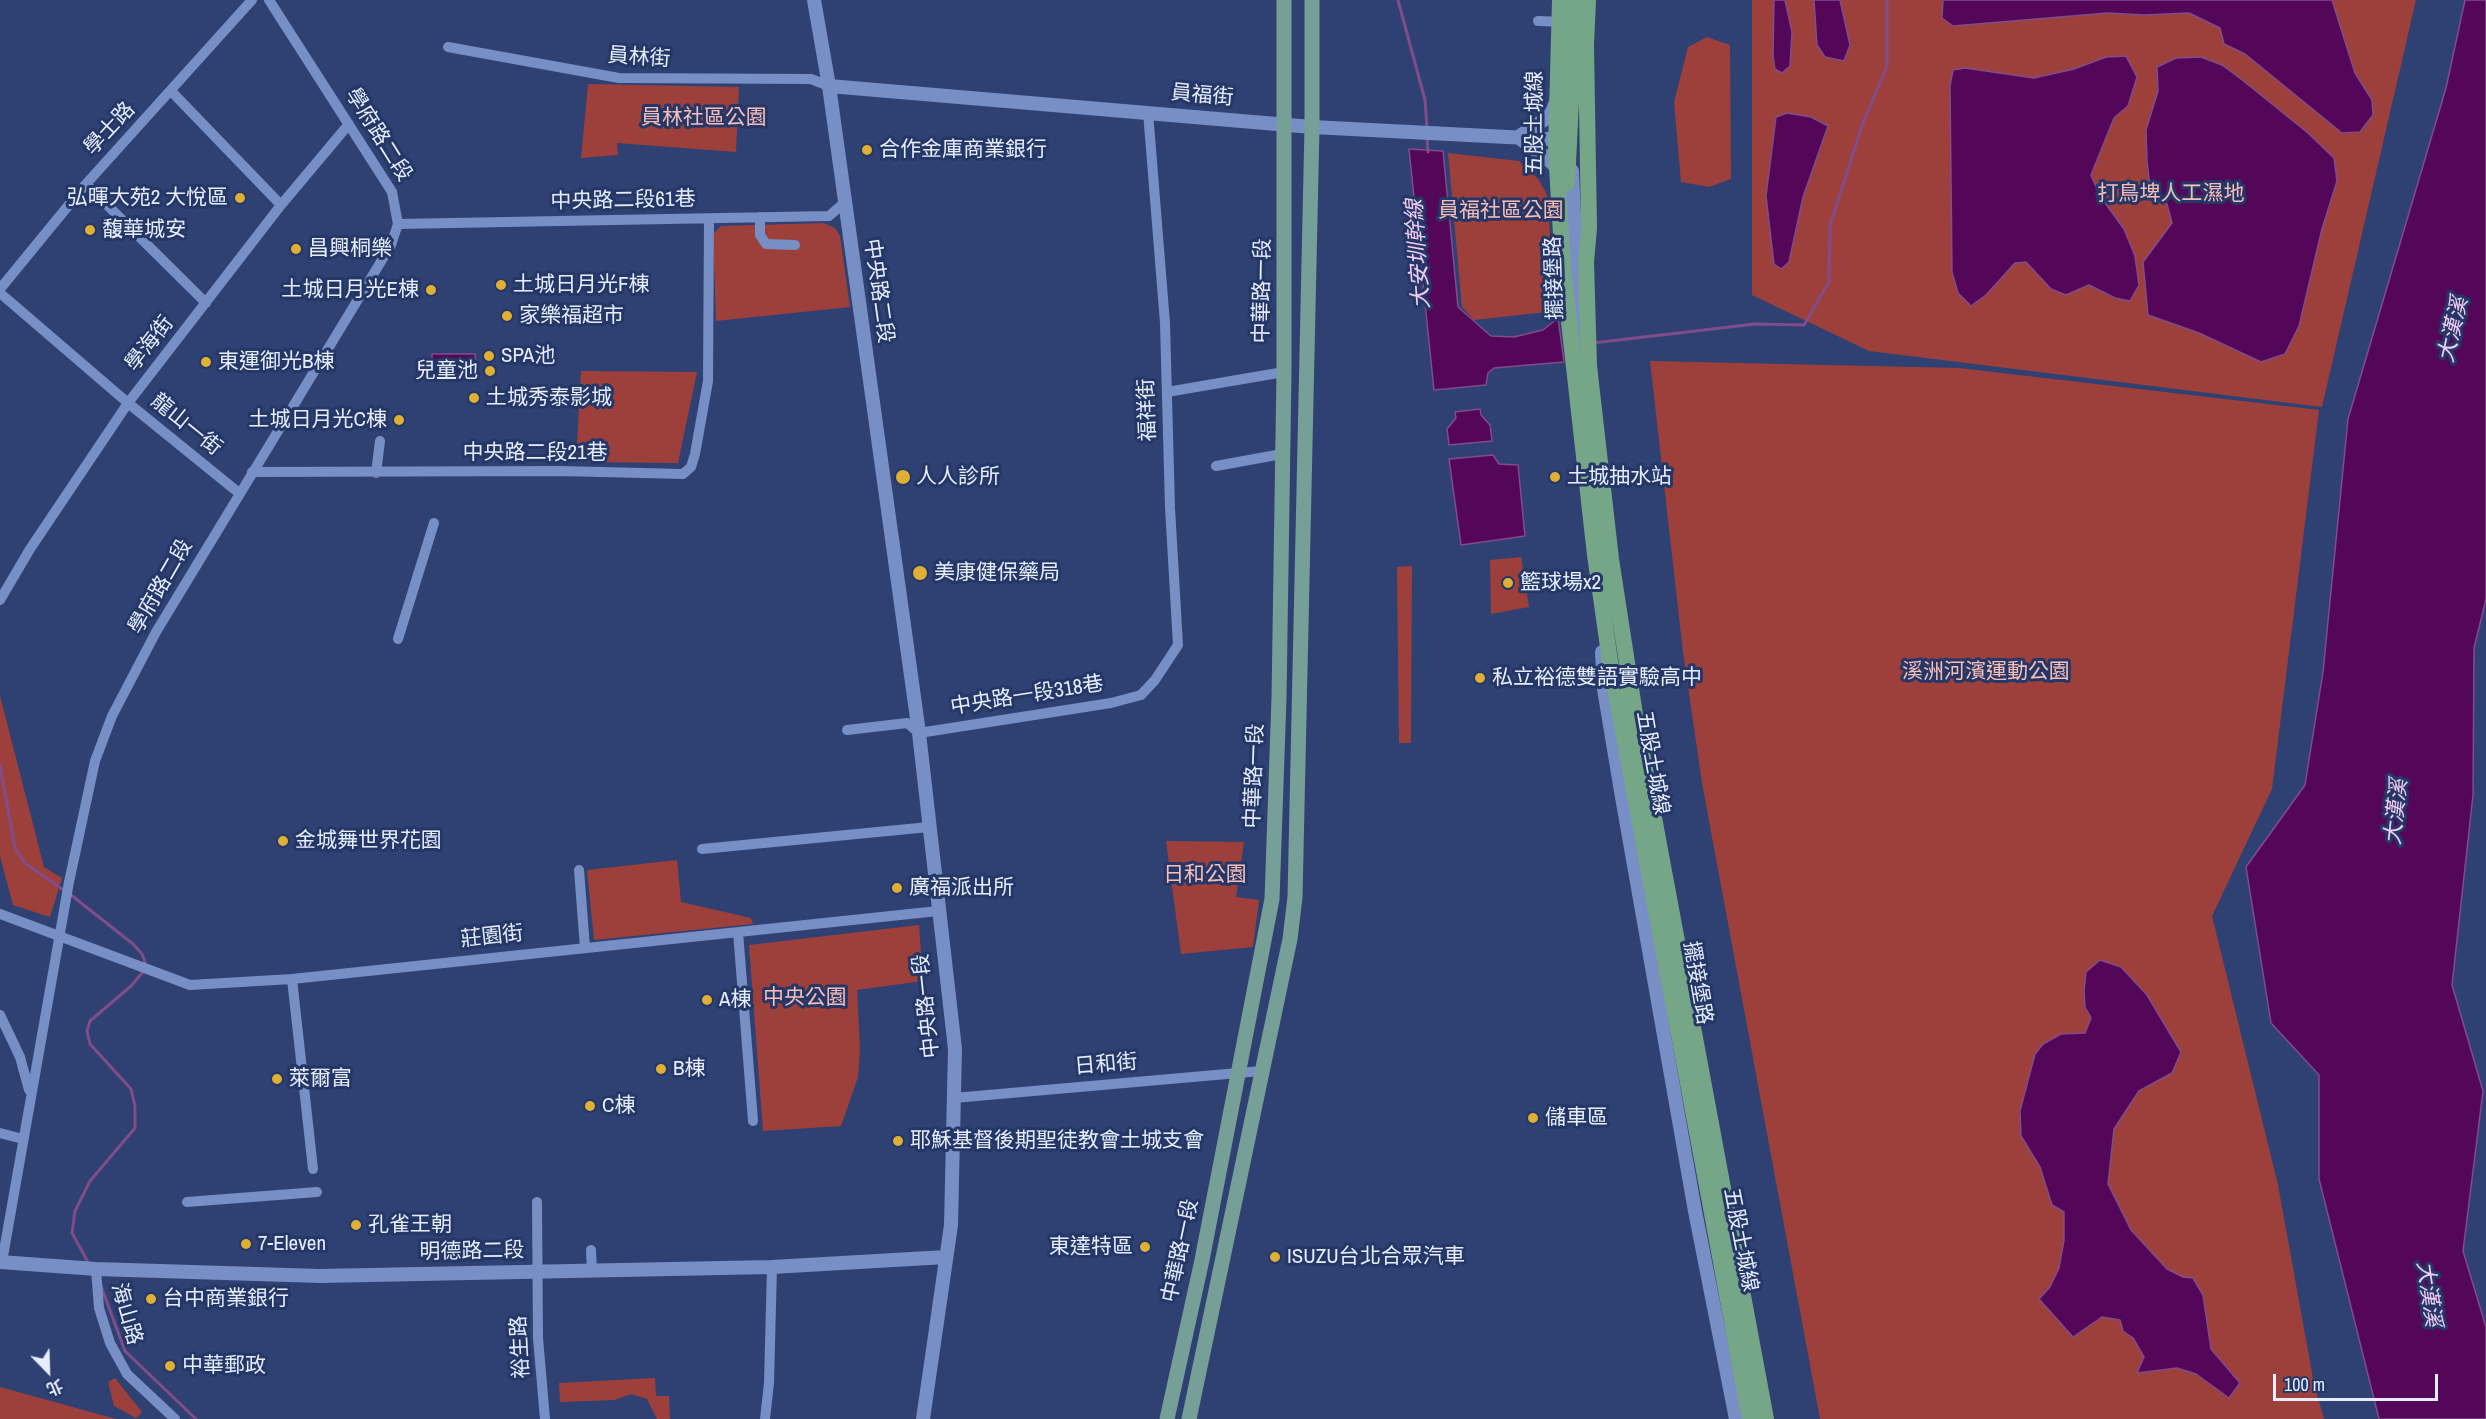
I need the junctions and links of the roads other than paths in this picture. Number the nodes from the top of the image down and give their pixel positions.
1 (252, 0) edge
2 (269, 0) edge
3 (814, 0) edge
4 (1284, 0) edge
5 (1312, 0) edge
6 (1560, 0) edge
7 (1574, 0) edge
8 (1588, 0) edge
9 (1538, 21) dead end
10 (1571, 22) junction
11 (448, 47) dead end
12 (1569, 77) junction
13 (829, 86) junction
14 (171, 91) junction
15 (1148, 112) junction
16 (349, 124) junction
17 (1286, 124) junction
18 (1312, 127) junction
19 (1571, 135) junction
20 (1518, 137) junction
21 (86, 184) junction
22 (1572, 188) junction
23 (844, 203) junction
24 (281, 205) junction
25 (760, 217) junction
26 (709, 219) junction
27 (398, 224) junction
28 (795, 245) dead end
29 (1586, 262) junction
30 (1563, 268) junction
31 (0, 291) edge
32 (206, 303) junction
33 (1284, 372) junction
34 (1167, 392) junction
35 (128, 403) junction
36 (380, 441) dead end
37 (1282, 454) junction
38 (1216, 466) dead end
39 (252, 472) junction
40 (376, 473) junction
41 (239, 493) junction
42 (434, 523) dead end
43 (1601, 554) junction
44 (898, 588) joint
45 (0, 600) edge
46 (398, 639) dead end
47 (1141, 695) joint
48 (847, 730) dead end
49 (919, 733) junction
50 (929, 827) junction
51 (702, 849) dead end
52 (579, 870) dead end
53 (938, 911) junction
54 (0, 914) edge
55 (738, 932) junction
56 (59, 934) junction
57 (1669, 944) junction
58 (585, 948) junction
59 (1649, 948) junction
60 (292, 980) junction
61 (0, 1015) edge
62 (1261, 1071) junction
63 (1239, 1072) junction
64 (30, 1095) junction
65 (954, 1098) junction
66 (753, 1121) dead end
67 (0, 1133) edge
68 (23, 1139) junction
69 (314, 1169) dead end
70 (317, 1192) dead end
71 (187, 1202) dead end
72 (537, 1202) dead end
73 (591, 1250) dead end
74 (946, 1257) junction
75 (1, 1265) edge
76 (772, 1267) junction
77 (96, 1269) junction
78 (592, 1270) junction
79 (538, 1273) junction
80 (175, 1419) edge
81 (545, 1419) edge
82 (765, 1419) edge
83 (924, 1419) edge
84 (1167, 1419) edge
85 (1189, 1419) edge
86 (1736, 1419) edge
87 (1750, 1419) edge
88 (1758, 1419) edge
89 (1766, 1419) edge

1 - 14 street, 學士路
2 - 16 street, 學府路二段
3 - 13 street, 中央路二段
4 - 17 main road, 中華路一段
5 - 18 main road, 中華路一段
6 - 30 highway, 五股土城線
7 - 10 street, 擺接堡路
7 - 19 highway
8 - 29 highway, 五股土城線
9 - 10 street
10 - 12 street, 擺接堡路
11 - 13 street, 員林街
12 - 19 street, 擺接堡路
12 - 20 street
13 - 15 street, 員福街
13 - 23 street, 中央路二段
14 - 21 street, 學士路
14 - 24 street
15 - 17 street, 員福街
15 - 34 street, 福祥街
16 - 24 street, 學海街
16 - 27 street, 學府路二段
17 - 18 street, 員福街
17 - 33 main road, 中華路一段
18 - 20 street, 員福街
18 - 62 main road, 中華路一段
19 - 20 street, 員福街
19 - 22 street, 擺接堡路
19 - 29 highway
19 - 30 highway
20 - 22 street
21 - 31 street, 學士路
21 - 32 street
22 - 43 street, 擺接堡路
23 - 25 street, 中央路二段61巷
23 - 44 street, 中央路二段
24 - 32 street, 學海街
25 - 26 street, 中央路二段61巷
25 - 28 street
26 - 27 street, 中央路二段61巷
26 - 40 street, 中央路二段21巷
27 - 39 street, 學府路二段
29 - 89 highway, 五股土城線
30 - 87 highway, 五股土城線
31 - 35 street, 龍山一街
32 - 35 street, 學海街
33 - 34 street
33 - 37 main road, 中華路一段
34 - 47 street, 福祥街
35 - 41 street, 龍山一街
35 - 45 street, 學海街
36 - 40 street
37 - 38 street
37 - 63 main road, 中華路一段
39 - 40 street, 中央路二段21巷
39 - 41 street, 學府路二段
41 - 56 street, 學府路二段
42 - 46 street
43 - 57 street, 擺接堡路
43 - 59 street, 擺接堡路
44 - 49 street, 中央路一段
47 - 49 street, 中央路一段318巷
48 - 49 street
49 - 50 street, 中央路一段
50 - 51 street
50 - 53 street, 中央路一段
52 - 58 street
53 - 55 street, 莊園街
53 - 65 street, 中央路一段
54 - 56 street, 莊園街
55 - 58 street, 莊園街
55 - 66 street
56 - 60 street, 莊園街
56 - 64 street, 學府路二段
57 - 59 street
57 - 88 street, 擺接堡路
58 - 60 street, 莊園街
59 - 86 street, 擺接堡路
60 - 69 street
61 - 64 street
62 - 63 street, 日和街
62 - 85 main road, 中華路一段
63 - 65 street, 日和街
63 - 84 main road, 中華路一段
64 - 68 street, 學府路二段
65 - 74 street, 中央路一段
67 - 68 street
68 - 75 street, 學府路二段
70 - 71 street
72 - 79 street, 裕生路
73 - 78 street
74 - 76 street, 明德路二段
74 - 83 street, 中央路一段
75 - 77 street, 明德路二段
76 - 78 street, 明德路二段
76 - 82 street
77 - 79 street, 明德路二段
77 - 80 street, 海山路
78 - 79 street, 明德路二段
79 - 81 street, 裕生路

